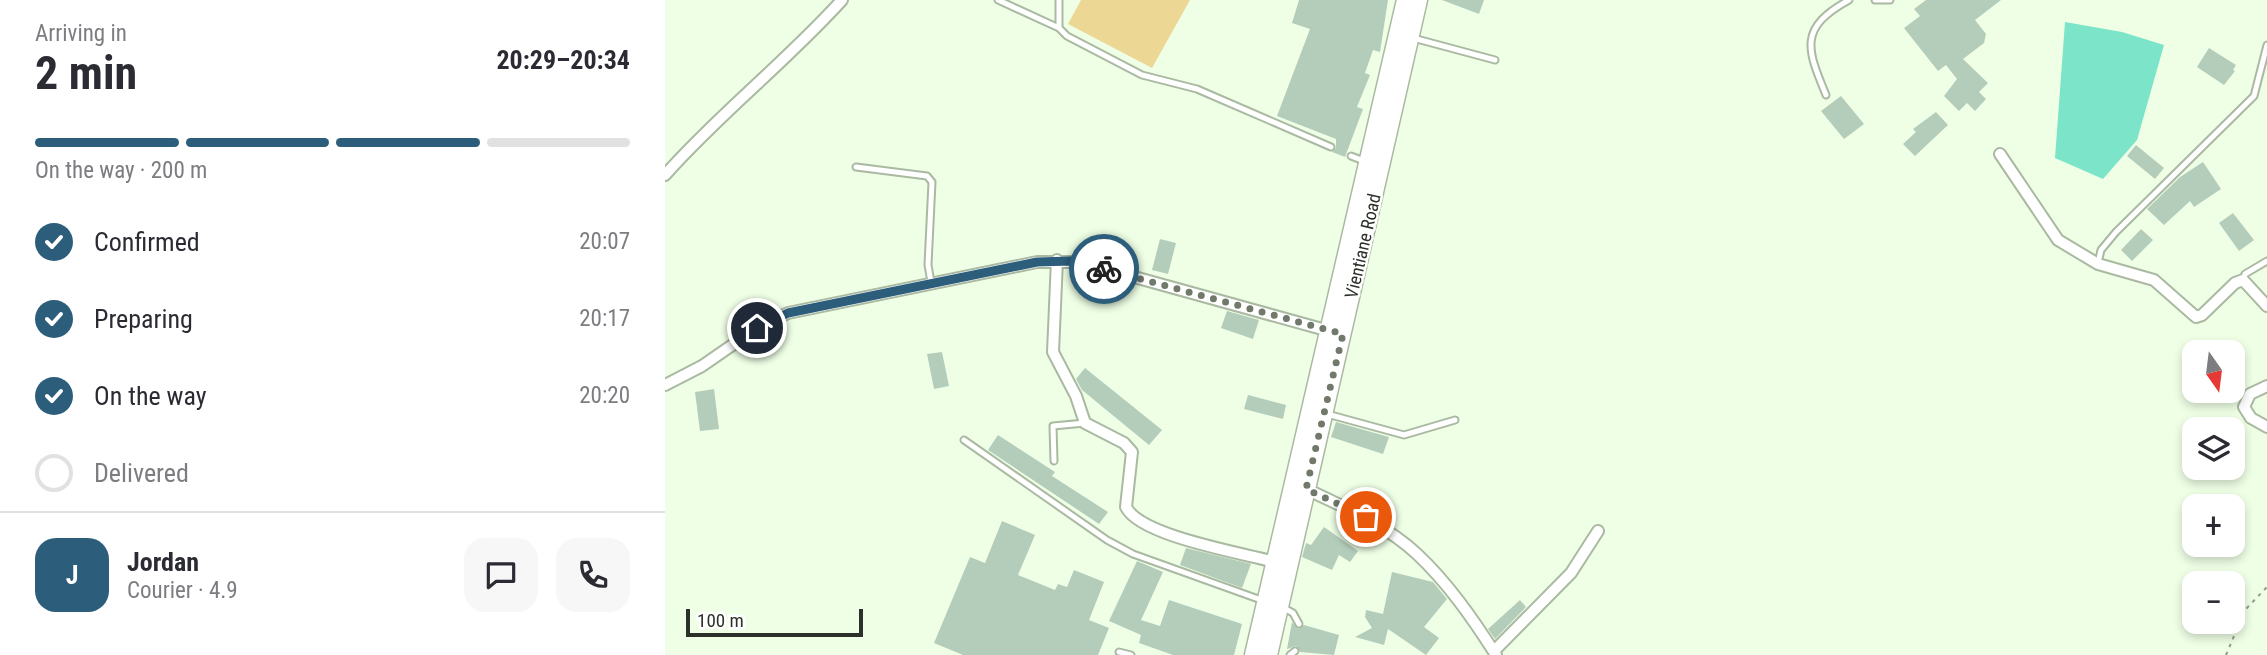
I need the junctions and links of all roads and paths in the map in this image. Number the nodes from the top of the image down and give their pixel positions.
1 (842, 0) edge
2 (998, 0) edge
3 (1059, 0) edge
4 (1405, 0) edge
5 (1419, 0) edge
6 (1849, 0) edge
7 (1875, 0) edge
8 (1890, 0) edge
9 (1059, 28) junction
10 (1410, 37) junction
11 (2267, 45) edge
12 (1495, 60) dead end
13 (1826, 95) dead end
14 (1331, 147) dead end
15 (2000, 154) dead end
16 (856, 167) dead end
17 (665, 175) edge
18 (1057, 260) junction
19 (2267, 261) edge
20 (2098, 264) junction
21 (2243, 280) junction
22 (931, 282) junction
23 (2267, 306) edge
24 (1335, 332) junction
25 (665, 385) edge
26 (2267, 386) edge
27 (1324, 413) junction
28 (1455, 420) dead end
29 (1085, 423) junction
30 (2267, 428) edge
31 (964, 440) dead end
32 (1054, 461) dead end
33 (1306, 489) junction
34 (1598, 531) dead end
35 (1275, 562) junction
36 (2267, 587) edge
37 (1273, 604) junction
38 (1299, 624) dead end
39 (1119, 652) dead end
40 (1495, 653) edge
41 (1131, 655) edge
42 (1253, 655) edge
43 (1269, 655) edge
44 (2227, 655) edge

1 - 17 street
2 - 9 lane
3 - 9 lane
4 - 24 main road
5 - 10 main road, Vientiane Road
6 - 13 lane
7 - 8 lane
9 - 14 lane
10 - 12 lane
10 - 24 main road, Vientiane Road
11 - 20 lane
15 - 20 street
16 - 22 lane
18 - 22 street
18 - 24 street
18 - 29 street
19 - 21 lane
20 - 21 street
21 - 23 street
22 - 25 street
24 - 27 main road, Vientiane Road
24 - 35 main road
26 - 30 street
27 - 28 lane
27 - 33 main road, Vientiane Road
29 - 32 lane
29 - 35 street
31 - 37 lane
33 - 37 main road, Vientiane Road
33 - 40 street
34 - 40 street
35 - 37 main road
36 - 44 path
37 - 38 lane
37 - 42 main road
37 - 43 main road, Vientiane Road
39 - 41 lane

